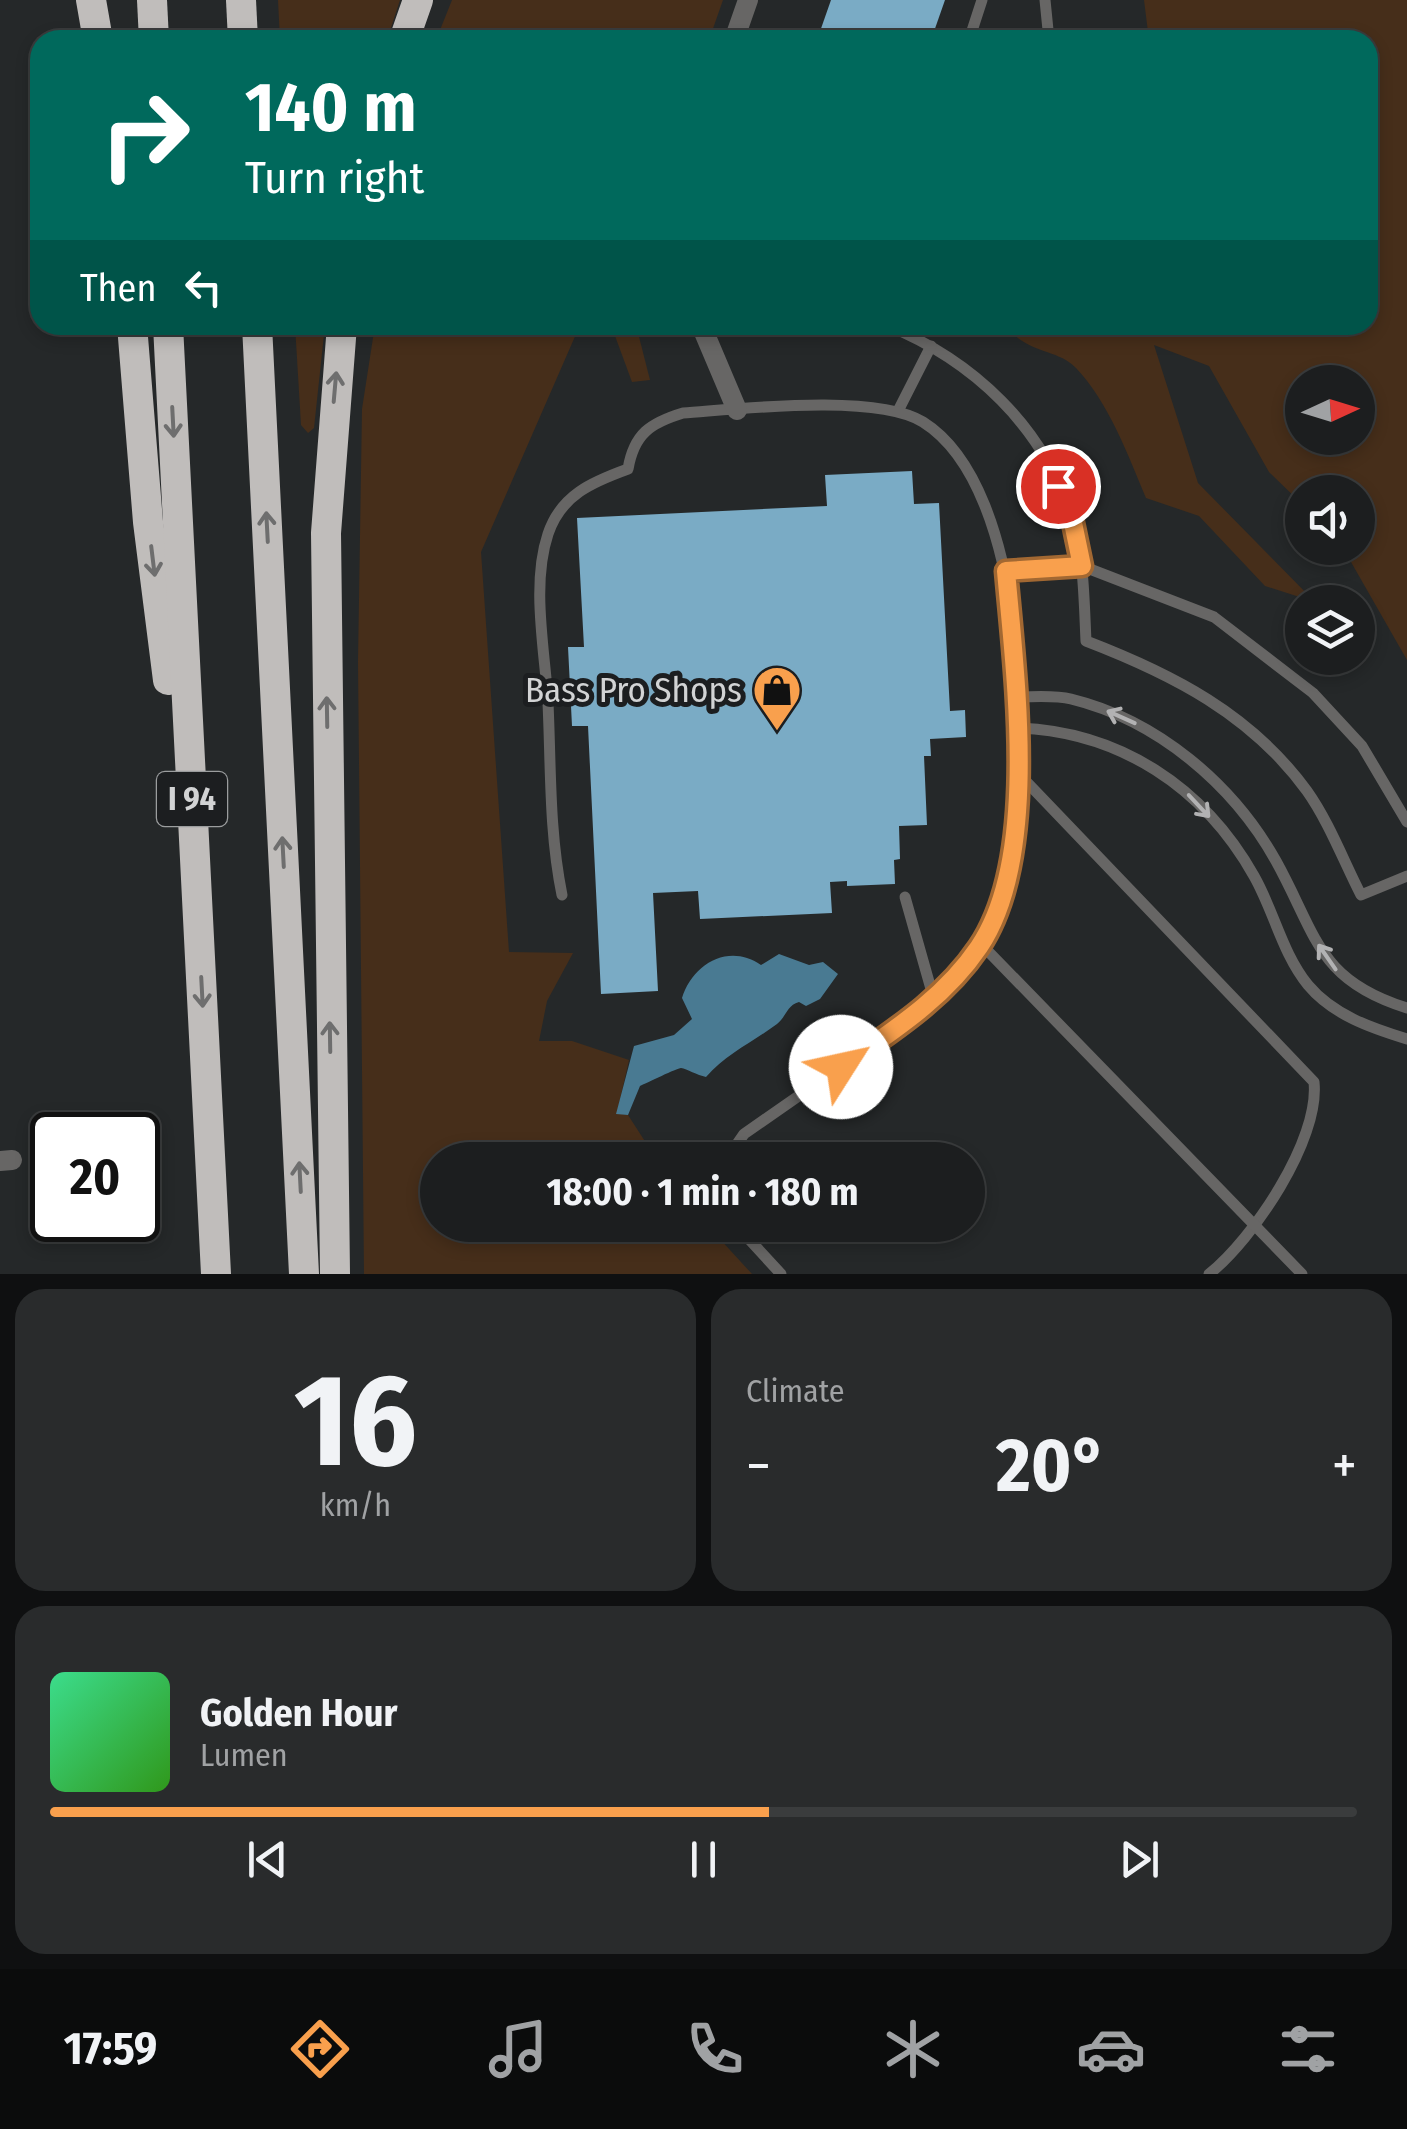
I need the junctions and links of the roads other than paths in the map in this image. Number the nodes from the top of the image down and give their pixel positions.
1 (92, 0) edge
2 (152, 0) edge
3 (241, 0) edge
4 (418, 0) edge
5 (748, 0) edge
6 (982, 0) edge
7 (1046, 0) edge
8 (96, 30) edge
9 (154, 30) edge
10 (242, 30) edge
11 (408, 30) edge
12 (738, 30) edge
13 (972, 30) edge
14 (1048, 30) edge
15 (133, 335) edge
16 (168, 335) edge
17 (257, 335) edge
18 (341, 335) edge
19 (705, 335) edge
20 (907, 335) edge
21 (931, 346) junction
22 (736, 410) junction
23 (898, 412) junction
24 (1082, 566) junction
25 (1006, 571) junction
26 (1018, 697) junction
27 (1019, 728) junction
28 (1019, 774) junction
29 (1407, 822) edge
30 (1407, 876) edge
31 (562, 894) dead end
32 (905, 897) dead end
33 (198, 926) junction
34 (981, 944) junction
35 (933, 996) junction
36 (1407, 1008) edge
37 (1407, 1040) edge
38 (738, 1142) edge
39 (1256, 1229) junction
40 (752, 1242) edge
41 (216, 1274) edge
42 (304, 1274) edge
43 (335, 1274) edge
44 (781, 1274) edge
45 (1209, 1274) edge
46 (1302, 1274) edge

1 - 8 highway
2 - 9 highway
3 - 10 highway
4 - 11 highway
5 - 12 street
6 - 13 lane
7 - 14 lane
15 -> 33 highway
16 -> 33 highway, I 94
42 -> 17 highway, I 94
43 -> 18 highway
19 - 22 street
20 - 21 lane
21 - 23 lane
21 - 24 lane
22 - 23 lane
22 - 31 lane
23 - 25 lane
24 - 25 lane
24 - 29 lane
24 - 30 lane
25 - 26 lane
26 - 27 lane
36 -> 26 lane
27 - 28 lane
27 -> 37 lane
28 - 34 lane
28 - 39 lane
32 - 35 lane
33 -> 41 highway, I 94
34 - 35 lane
34 - 39 lane
35 - 38 lane
39 - 45 lane
39 - 46 lane
40 - 44 lane

